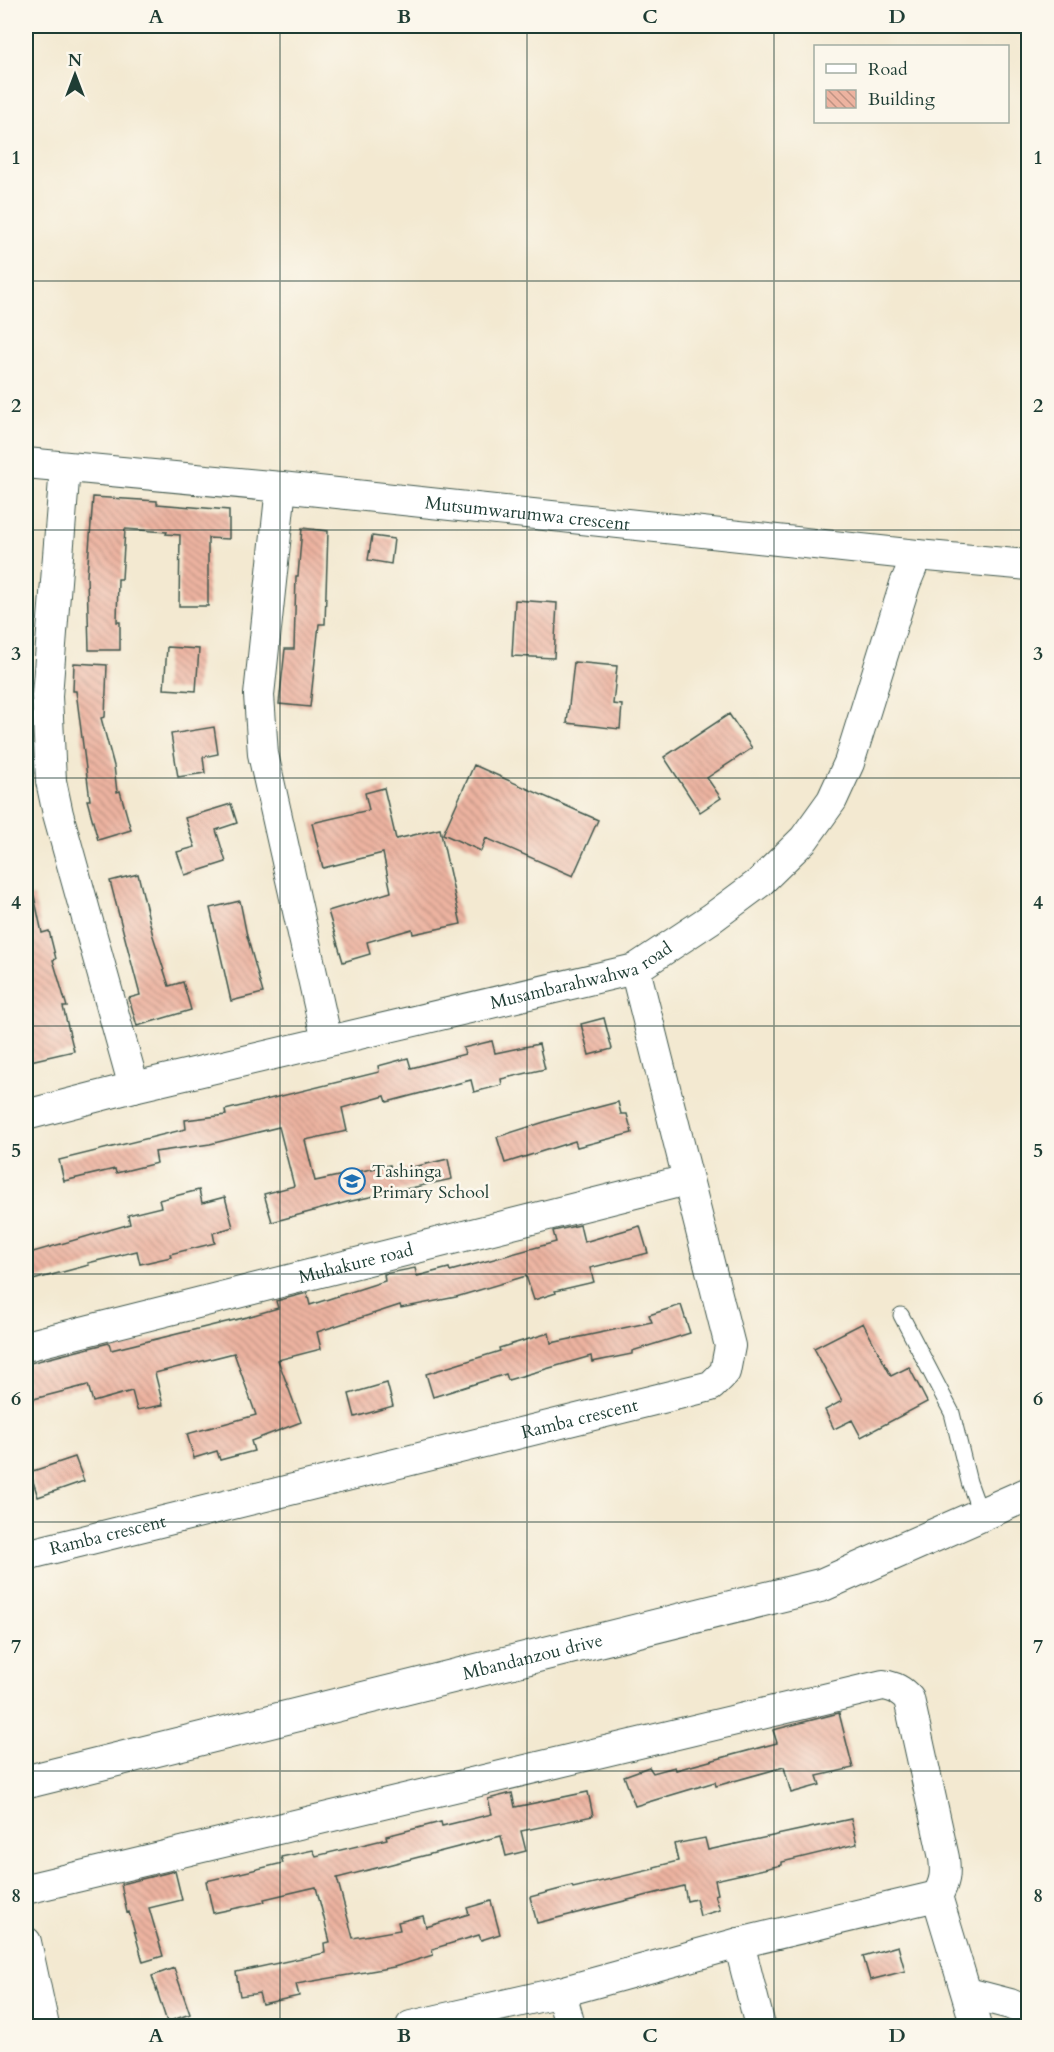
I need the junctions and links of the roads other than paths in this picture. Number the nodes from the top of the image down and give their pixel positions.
1 (26, 463) edge
2 (65, 467) junction
3 (281, 487) junction
4 (917, 555) junction
5 (1029, 565) edge
6 (635, 969) junction
7 (327, 1041) junction
8 (134, 1087) junction
9 (26, 1115) edge
10 (687, 1180) junction
11 (902, 1315) dead end
12 (26, 1346) edge
13 (1029, 1494) edge
14 (981, 1515) junction
15 (26, 1555) edge
16 (26, 1782) edge
17 (26, 1889) edge
18 (937, 1896) junction
19 (26, 1942) edge
20 (739, 1943) junction
21 (561, 1992) junction
22 (968, 1993) junction
23 (1029, 2012) edge
24 (44, 2026) edge
25 (411, 2026) edge
26 (570, 2026) edge
27 (760, 2026) edge
28 (976, 2026) edge

1 - 2 street, Mutsumwarumwa crescent
2 - 3 street, Mutsumwarumwa crescent
2 - 8 street
3 - 4 street, Mutsumwarumwa crescent
3 - 7 street
4 - 5 street, Mutsumwarumwa crescent
4 - 6 street, Musambarahwahwa road
6 - 7 street, Musambarahwahwa road
6 - 10 street, Ramba crescent
7 - 8 street, Musambarahwahwa road
8 - 9 street, Musambarahwahwa road
10 - 12 street, Muhakure road
10 - 15 street, Ramba crescent
11 - 14 lane
13 - 14 street, Mbandanzou drive
14 - 16 street, Mbandanzou drive
17 - 18 street
18 - 20 street
18 - 22 street
19 - 24 street
20 - 21 street
20 - 27 street
21 - 25 street
21 - 26 street
22 - 23 street
22 - 28 street

